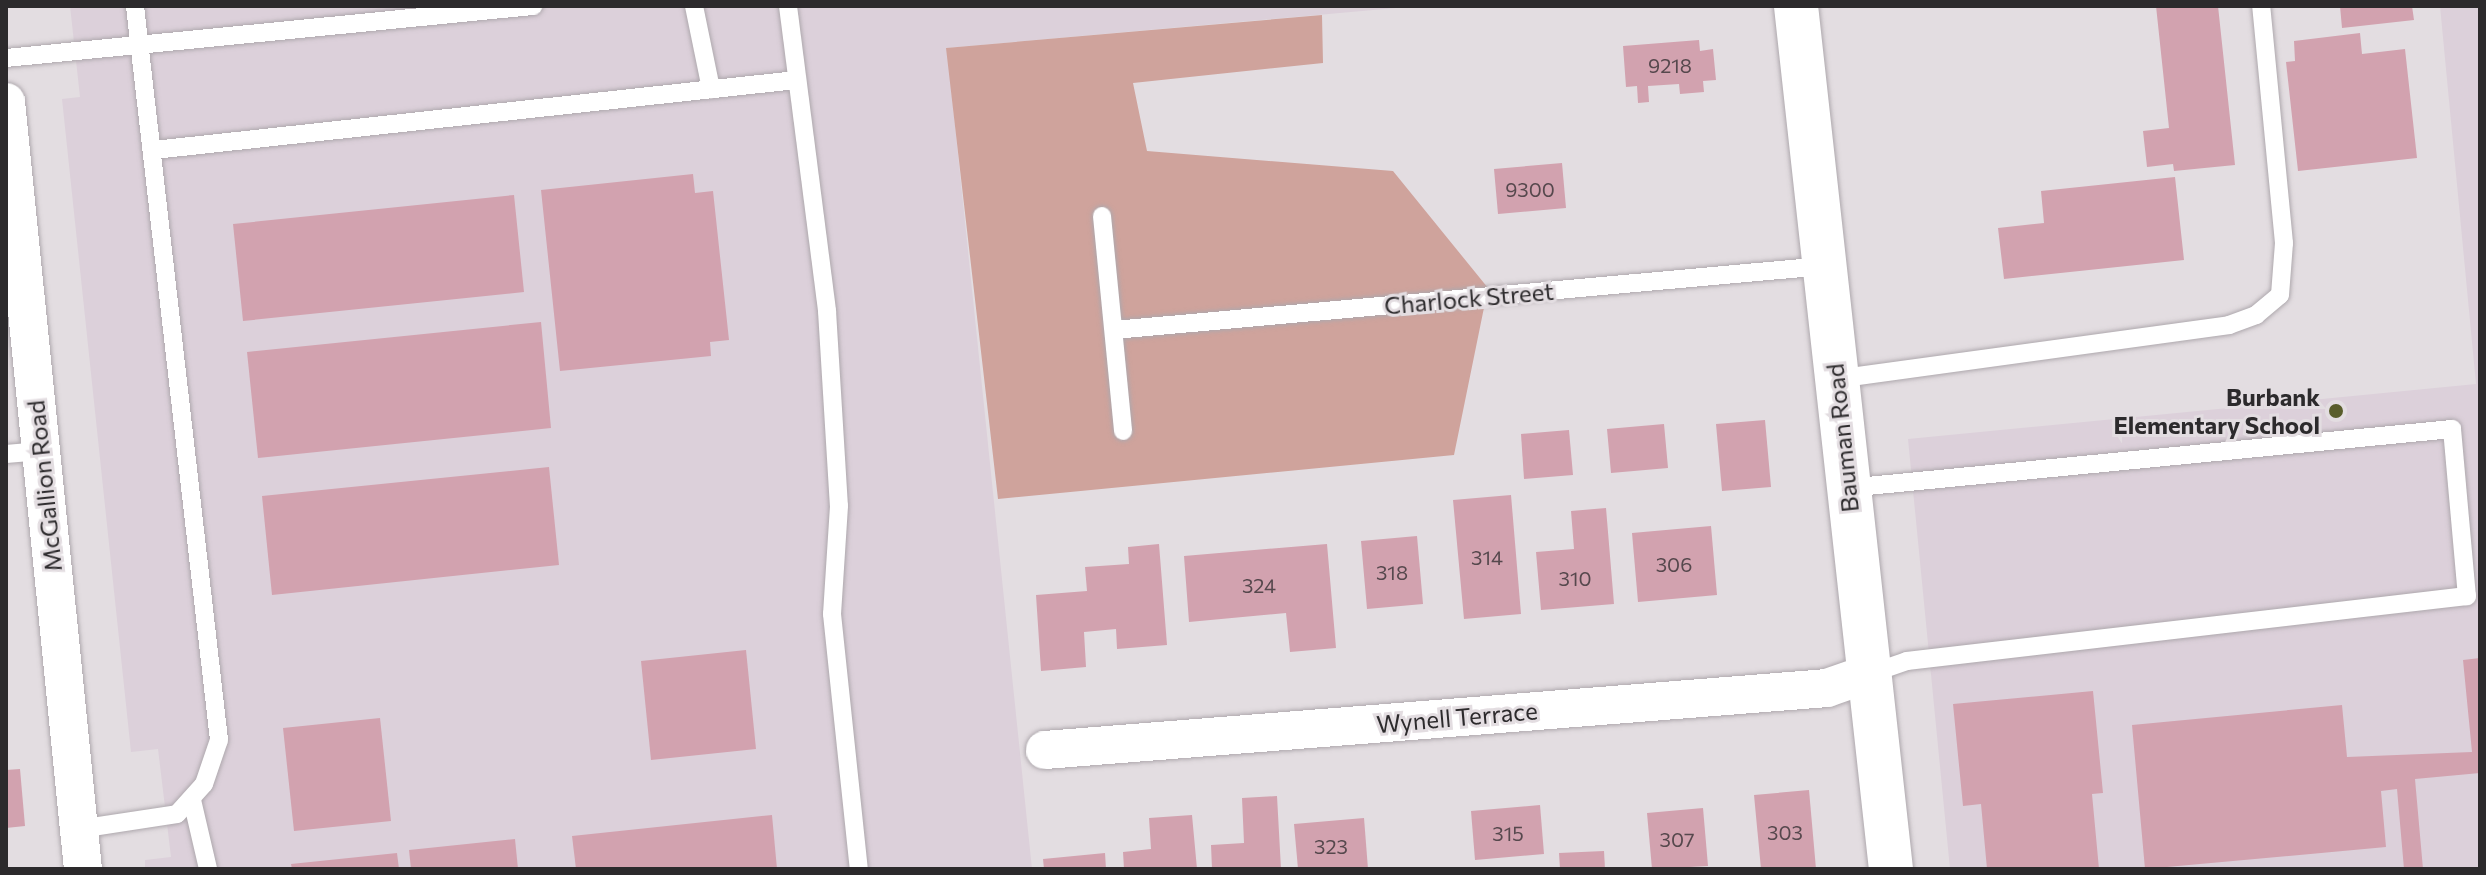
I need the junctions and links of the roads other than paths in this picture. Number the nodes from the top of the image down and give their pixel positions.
1 (135, 6) edge
2 (533, 6) edge
3 (694, 6) edge
4 (788, 6) edge
5 (1796, 6) edge
6 (2261, 6) edge
7 (140, 47) junction
8 (6, 58) edge
9 (796, 80) junction
10 (711, 89) junction
11 (6, 102) edge
12 (154, 150) junction
13 (1102, 216) dead end
14 (14, 265) edge
15 (1824, 266) junction
16 (1114, 330) junction
17 (1836, 379) junction
18 (1123, 431) dead end
19 (23, 452) edge
20 (1847, 488) junction
21 (1867, 674) junction
22 (1045, 750) dead end
23 (192, 800) junction
24 (79, 829) junction
25 (83, 869) edge
26 (208, 869) edge
27 (859, 869) edge
28 (1891, 869) edge

1 - 7 lane
2 - 7 lane
3 - 10 lane
4 - 9 lane
5 - 15 street, Bauman Road
6 - 17 lane
7 - 8 lane
7 - 12 lane
9 - 10 lane
9 - 27 lane
10 - 12 lane
11 - 14 street, McGallion Road
12 - 23 lane
13 - 16 lane
14 - 19 street, McGallion Road
15 - 16 lane, Charlock Street
15 - 17 street, Bauman Road
16 - 18 lane
17 - 20 street, Bauman Road
19 - 24 street, McGallion Road
20 - 21 street, Bauman Road
20 - 21 lane
21 - 22 street, Wynell Terrace
21 - 28 street, Bauman Road
23 - 24 lane
23 - 26 lane
24 - 25 street, McGallion Road

